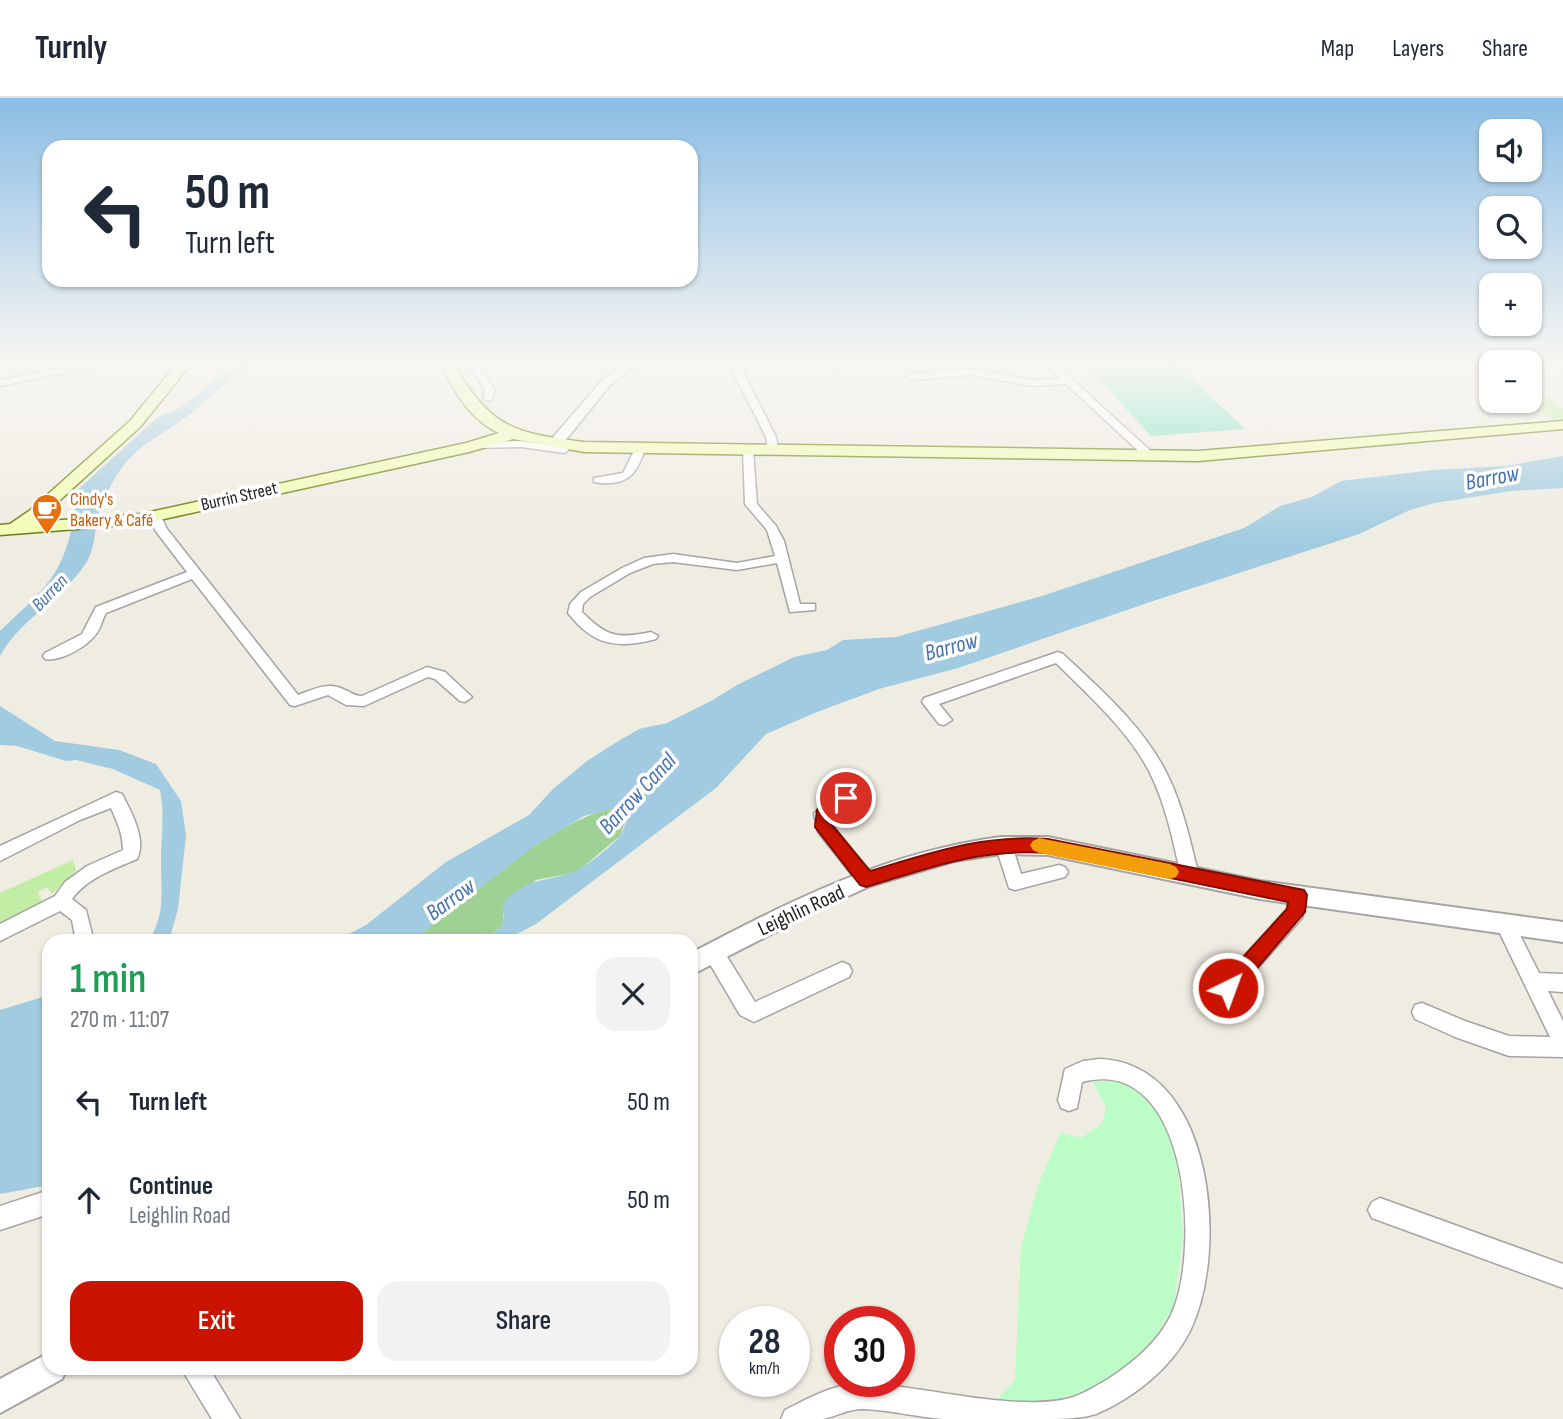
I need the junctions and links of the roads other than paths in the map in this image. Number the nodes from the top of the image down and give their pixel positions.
1 (137, 422) edge
2 (487, 422) edge
3 (578, 422) edge
4 (763, 422) edge
5 (1113, 422) edge
6 (1563, 425) edge
7 (510, 435) junction
8 (476, 446) junction
9 (559, 447) junction
10 (640, 449) junction
11 (773, 449) junction
12 (533, 450) dead end
13 (748, 450) junction
14 (452, 451) junction
15 (1150, 456) junction
16 (598, 480) dead end
17 (156, 516) junction
18 (105, 524) joint
19 (67, 526) joint
20 (5, 533) edge
21 (780, 558) junction
22 (195, 573) junction
23 (810, 607) dead end
24 (651, 636) dead end
25 (50, 656) dead end
26 (465, 697) dead end
27 (944, 720) dead end
28 (859, 792) dead end
29 (1004, 844) junction
30 (0, 855) edge
31 (1059, 872) dead end
32 (1190, 876) junction
33 (866, 880) junction
34 (1297, 895) junction
35 (61, 901) junction
36 (1504, 923) junction
37 (1563, 932) edge
38 (0, 933) edge
39 (83, 934) edge
40 (714, 953) junction
41 (698, 961) edge
42 (842, 971) dead end
43 (1532, 982) junction
44 (1563, 983) edge
45 (1228, 988) dead end
46 (1422, 1012) dead end
47 (1563, 1045) edge
48 (1069, 1100) dead end
49 (42, 1204) edge
50 (1380, 1210) dead end
51 (0, 1217) edge
52 (1563, 1276) edge
53 (42, 1373) edge
54 (199, 1375) edge
55 (0, 1397) edge
56 (949, 1413) edge
57 (227, 1419) edge
58 (794, 1419) edge

1 - 20 main road
2 - 7 main road
3 - 9 street
4 - 11 street
5 - 15 street
6 - 15 main road
7 - 8 main road, Burrin Street
7 - 9 main road
8 - 9 street, Burrin Street
8 - 14 main road, Burrin Street
9 - 10 main road
10 - 13 main road
10 - 16 street
11 - 13 main road
11 - 15 main road
12 - 14 street
13 - 21 street
14 - 17 main road, Burrin Street
17 - 18 main road, Burrin Street
17 - 22 street
18 - 19 main road, Burrin Street
19 - 20 main road, Burrin Street
21 - 23 street
21 - 24 street
22 - 25 street
22 - 26 street
27 - 32 street
28 - 33 street
29 - 31 street
29 - 32 street, Leighlin Road
29 - 33 street, Leighlin Road
30 - 35 street
32 - 34 street, Leighlin Road
33 - 40 street, Leighlin Road
34 - 36 street, Leighlin Road
34 - 45 street
35 - 38 street
35 - 39 street
36 - 37 street, Leighlin Road
36 - 43 street
40 - 41 street, Leighlin Road
40 - 42 street
43 - 44 street
43 - 47 street
46 - 47 street
48 - 56 street
49 - 51 street
50 - 52 street
53 - 55 street
54 - 57 street
56 - 58 street

